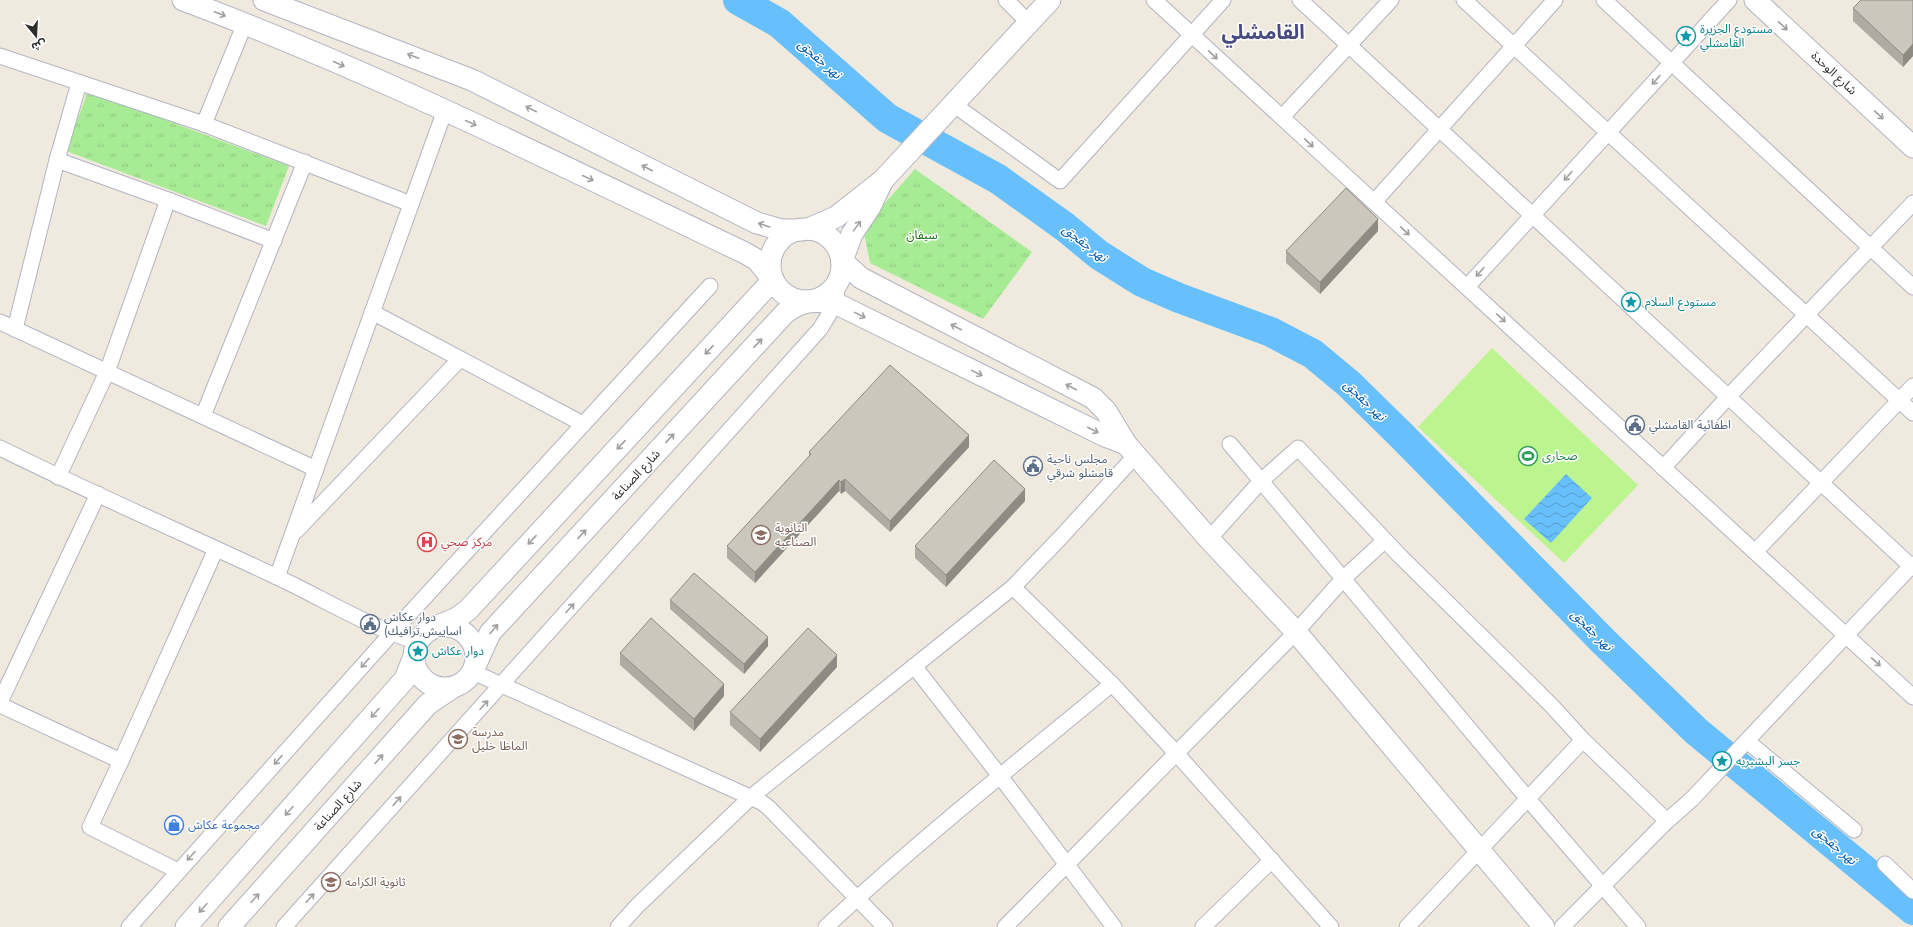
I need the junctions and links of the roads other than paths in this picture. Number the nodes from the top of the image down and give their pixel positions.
1 (183, 0) edge
2 (264, 0) edge
3 (1006, 0) edge
4 (1050, 0) edge
5 (1154, 0) edge
6 (1223, 0) edge
7 (1300, 0) edge
8 (1390, 0) edge
9 (1464, 0) edge
10 (1555, 0) edge
11 (1604, 0) edge
12 (1729, 0) edge
13 (1755, 0) edge
14 (1775, 0) edge
15 (1029, 22) junction
16 (245, 23) junction
17 (1192, 35) junction
18 (1349, 45) junction
19 (1514, 46) junction
20 (0, 56) edge
21 (1672, 63) junction
22 (79, 83) junction
23 (949, 109) junction
24 (445, 110) junction
25 (1282, 117) junction
26 (204, 124) junction
27 (1913, 127) edge
28 (1440, 129) junction
29 (1608, 133) junction
30 (1913, 147) edge
31 (57, 160) junction
32 (305, 162) junction
33 (883, 180) junction
34 (168, 200) junction
35 (1374, 202) junction
36 (1913, 203) edge
37 (411, 204) junction
38 (1532, 216) junction
39 (805, 230) junction
40 (274, 241) junction
41 (1870, 248) junction
42 (842, 261) junction
43 (773, 280) junction
44 (837, 283) junction
45 (710, 286) dead end
46 (1467, 287) junction
47 (1913, 288) edge
48 (810, 301) junction
49 (836, 303) junction
50 (372, 312) junction
51 (1806, 315) junction
52 (0, 322) edge
53 (15, 329) junction
54 (460, 359) junction
55 (107, 372) junction
56 (1913, 386) edge
57 (1728, 397) junction
58 (1899, 400) junction
59 (1913, 413) edge
60 (203, 416) junction
61 (583, 424) junction
62 (1230, 444) dead end
63 (0, 448) edge
64 (1131, 450) junction
65 (316, 468) junction
66 (1663, 468) junction
67 (58, 477) junction
68 (1261, 481) junction
69 (1821, 483) junction
70 (98, 494) junction
71 (292, 535) junction
72 (1209, 538) junction
73 (1384, 541) junction
74 (216, 548) junction
75 (1755, 552) junction
76 (1912, 566) edge
77 (277, 577) junction
78 (1343, 579) junction
79 (1013, 587) junction
80 (438, 626) junction
81 (1296, 632) junction
82 (391, 634) junction
83 (1847, 636) junction
84 (415, 651) junction
85 (914, 666) junction
86 (474, 668) junction
87 (1112, 684) junction
88 (500, 686) junction
89 (452, 688) junction
90 (1913, 697) edge
91 (0, 703) edge
92 (1583, 740) junction
93 (1747, 741) junction
94 (1176, 752) junction
95 (121, 761) junction
96 (1000, 776) junction
97 (751, 797) junction
98 (1528, 799) junction
99 (1667, 821) junction
100 (1854, 830) dead end
101 (1480, 850) junction
102 (1272, 860) junction
103 (1066, 864) junction
104 (1884, 864) dead end
105 (178, 871) junction
106 (1604, 886) junction
107 (1913, 891) edge
108 (858, 897) junction
109 (129, 927) edge
110 (186, 927) edge
111 (228, 927) edge
112 (284, 927) edge
113 (618, 927) edge
114 (826, 927) edge
115 (885, 927) edge
116 (1004, 927) edge
117 (1114, 927) edge
118 (1203, 927) edge
119 (1331, 927) edge
120 (1407, 927) edge
121 (1544, 927) edge
122 (1562, 927) edge
123 (1638, 927) edge

1 -> 16 street
39 -> 2 street
3 - 15 street
4 - 15 street
5 - 17 street
6 - 17 street
7 - 18 street
8 - 18 street
9 - 19 street
10 - 19 street
11 - 21 street
12 - 21 street
13 -> 30 street, شارع الوحدة
14 - 27 street, شارع الوحدة
15 - 23 street
16 -> 24 street
16 - 26 street
17 - 23 street
17 -> 25 street
18 - 25 street
18 - 28 street
19 - 28 street
19 - 29 street
20 - 22 street
21 -> 29 street
21 - 41 street
22 - 26 street
22 - 31 street
23 - 33 street
24 - 37 street
24 -> 43 street
25 -> 35 street
26 - 32 street
28 - 35 street
28 - 38 street
29 -> 38 street
29 - 51 street
31 - 34 street
31 - 53 street
32 - 37 street
32 - 40 street
33 - 39 street
42 -> 33 street
34 - 40 street
34 - 55 street
35 -> 46 street
36 - 41 street
37 - 50 street
38 -> 46 street
38 - 57 street
39 - 42 street
39 - 43 street
40 - 60 street
41 - 47 street
41 - 51 street
42 - 44 street
64 -> 42 street
43 - 48 street
43 -> 80 street
44 - 48 street
44 - 49 street
45 - 61 street
46 -> 66 street
48 - 49 street
86 -> 48 street, شارع الصناعة
49 -> 64 street
88 -> 49 street
50 - 54 street
50 - 65 street
51 - 57 street
51 - 58 street
52 - 53 street
53 - 55 street
54 - 61 street
54 - 71 street
55 - 60 street
55 - 67 street
56 - 58 street
57 - 66 street
57 - 69 street
58 - 59 street
58 - 69 street
60 - 65 street
61 - 82 street
62 - 68 street
63 - 67 street
64 - 72 street
64 - 79 street
65 - 71 street
66 - 75 street
67 - 70 street
68 - 72 street
68 - 73 street
68 - 78 street
69 - 75 street
69 - 76 street
70 - 74 street
70 - 91 street
71 - 77 street
72 - 81 street
73 - 78 street
73 - 92 street
74 - 77 street
74 - 95 street
75 - 83 street
76 - 83 street
77 - 82 street
78 - 81 street
78 - 98 street
79 - 85 street
79 - 87 street
80 - 84 street
80 - 86 street
81 - 94 street
81 - 101 street
82 - 84 street
82 -> 105 street
83 -> 90 street
83 - 93 street
84 - 89 street
84 -> 110 street
85 - 96 street
85 - 97 street
86 - 88 street
86 - 89 street
87 - 94 street
87 - 96 street
88 - 97 street
112 -> 88 street
111 -> 89 street, شارع الصناعة
91 - 95 street
92 - 98 street
92 - 99 street
93 - 99 street
93 - 100 street
94 - 102 street
94 - 103 street
95 - 105 street
96 - 103 street
96 - 108 street
97 - 108 street
97 - 113 street
98 - 101 street
98 - 106 street
99 - 106 street
101 - 120 street
101 - 121 street
102 - 118 street
102 - 119 street
103 - 116 street
103 - 117 street
104 - 107 street
105 - 109 street
106 - 122 street
106 - 123 street
108 - 114 street
108 - 115 street

